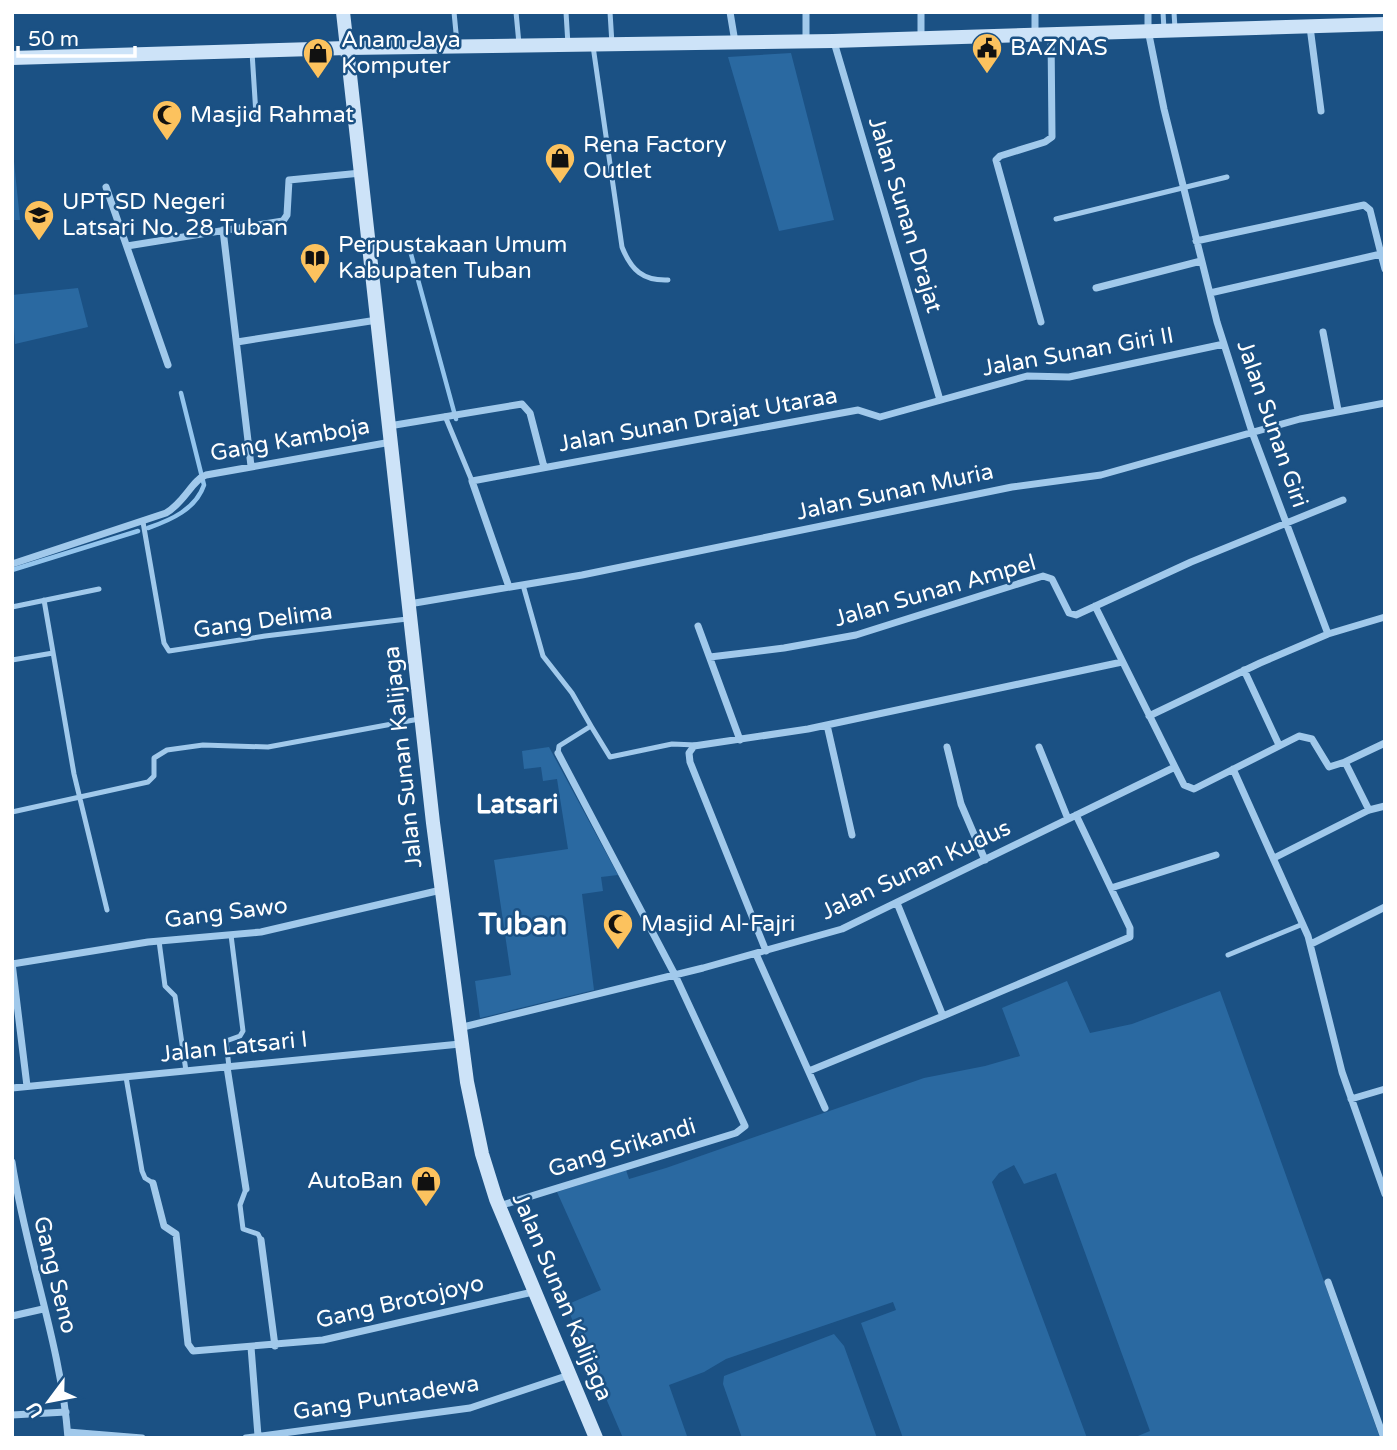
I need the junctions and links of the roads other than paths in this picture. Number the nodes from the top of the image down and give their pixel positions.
1 (343, 12) edge
2 (454, 12) edge
3 (516, 12) edge
4 (566, 12) edge
5 (610, 12) edge
6 (730, 12) edge
7 (806, 12) edge
8 (921, 12) edge
9 (1035, 12) edge
10 (1148, 12) edge
11 (1163, 12) edge
12 (1174, 12) edge
13 (1375, 21) edge
14 (1310, 26) junction
15 (1170, 29) junction
16 (1148, 30) junction
17 (1051, 33) junction
18 (1035, 34) junction
19 (921, 37) junction
20 (806, 41) junction
21 (833, 41) junction
22 (735, 42) junction
23 (593, 44) junction
24 (612, 44) junction
25 (519, 45) junction
26 (568, 45) junction
27 (457, 47) junction
28 (347, 48) junction
29 (252, 51) junction
30 (12, 58) edge
31 (1321, 111) dead end
32 (256, 115) dead end
33 (361, 173) junction
34 (1227, 177) dead end
35 (106, 187) dead end
36 (1183, 187) junction
37 (1056, 219) dead end
38 (223, 230) junction
39 (1196, 241) junction
40 (127, 246) junction
41 (1381, 254) junction
42 (1201, 261) junction
43 (1385, 269) edge
44 (668, 280) dead end
45 (1096, 288) dead end
46 (1210, 293) junction
47 (377, 320) junction
48 (1041, 323) dead end
49 (1323, 332) dead end
50 (237, 342) junction
51 (1224, 344) junction
52 (168, 365) dead end
53 (940, 400) junction
54 (1385, 403) edge
55 (1338, 410) junction
56 (446, 415) junction
57 (389, 426) junction
58 (1252, 432) junction
59 (391, 442) junction
60 (251, 466) junction
61 (544, 467) junction
62 (472, 481) junction
63 (1343, 500) dead end
64 (143, 522) junction
65 (1286, 523) junction
66 (12, 564) edge
67 (523, 585) junction
68 (509, 587) junction
69 (99, 589) dead end
70 (44, 600) junction
71 (409, 604) junction
72 (12, 607) edge
73 (1095, 607) junction
74 (1385, 617) edge
75 (411, 619) junction
76 (698, 626) dead end
77 (1328, 634) junction
78 (53, 653) junction
79 (709, 657) junction
80 (12, 660) edge
81 (1122, 662) junction
82 (1244, 670) junction
83 (1149, 716) junction
84 (422, 719) junction
85 (827, 725) junction
86 (591, 726) junction
87 (740, 740) junction
88 (1385, 743) edge
89 (696, 745) junction
90 (1279, 745) junction
91 (947, 747) dead end
92 (1039, 747) dead end
93 (558, 753) joint
94 (1345, 762) junction
95 (1175, 767) junction
96 (1233, 769) junction
97 (80, 798) junction
98 (1385, 806) edge
99 (1370, 810) junction
100 (12, 812) edge
101 (1072, 817) junction
102 (852, 835) dead end
103 (1216, 855) dead end
104 (1274, 858) junction
105 (985, 860) junction
106 (1111, 888) junction
107 (441, 890) junction
108 (897, 903) junction
109 (1385, 907) edge
110 (107, 910) dead end
111 (1303, 924) junction
112 (230, 935) junction
113 (159, 941) junction
114 (1311, 944) junction
115 (766, 951) junction
116 (756, 954) junction
117 (1228, 955) dead end
118 (12, 964) edge
119 (674, 975) junction
120 (943, 1016) junction
121 (458, 1028) junction
122 (460, 1044) junction
123 (228, 1067) junction
124 (186, 1071) junction
125 (809, 1071) junction
126 (126, 1077) junction
127 (27, 1086) junction
128 (12, 1088) edge
129 (1385, 1089) edge
130 (1351, 1099) junction
131 (825, 1108) dead end
132 (12, 1162) edge
133 (153, 1182) joint
134 (246, 1189) joint
135 (1385, 1194) edge
136 (498, 1206) junction
137 (261, 1240) joint
138 (1328, 1282) dead end
139 (533, 1292) junction
140 (43, 1309) junction
141 (12, 1316) edge
142 (275, 1346) junction
143 (251, 1347) junction
144 (569, 1376) junction
145 (66, 1412) junction
146 (12, 1415) edge
147 (68, 1435) edge
148 (258, 1436) edge
149 (142, 1438) edge
150 (246, 1438) edge
151 (596, 1438) edge
152 (1384, 1438) edge

1 - 28 main road, Jalan Sunan Kalijaga
2 - 27 lane
3 - 25 lane
4 - 26 lane
5 - 24 lane
6 - 22 street
7 - 20 street
8 - 19 street
9 - 18 street
10 - 16 street, Jalan Sunan Giri
11 - 15 lane
12 - 15 lane
13 - 14 main road
14 - 15 main road
14 - 31 street
15 - 16 main road
16 - 17 main road
16 - 36 street, Jalan Sunan Giri
17 - 18 main road
17 - 48 street
18 - 19 main road
19 - 21 main road
20 - 21 main road
20 - 22 main road
21 - 53 street, Jalan Sunan Drajat
22 - 24 main road
23 - 24 main road
23 - 26 main road
23 - 44 lane
25 - 26 main road
25 - 27 main road
27 - 28 main road
28 - 29 main road
28 - 33 main road, Jalan Sunan Kalijaga
29 - 30 main road
29 - 32 lane
33 - 38 street
33 - 47 main road, Jalan Sunan Kalijaga
34 - 36 lane
35 - 40 street
36 - 37 lane
36 - 39 street, Jalan Sunan Giri
38 - 40 street
38 - 50 street
39 - 41 street
39 - 42 street, Jalan Sunan Giri
40 - 52 street
41 - 43 street
41 - 46 street
42 - 45 street
42 - 46 street, Jalan Sunan Giri
46 - 51 street, Jalan Sunan Giri
47 - 50 street
47 - 57 main road, Jalan Sunan Kalijaga
49 - 55 street
50 - 60 street
51 - 53 street, Jalan Sunan Giri II
51 - 58 street, Jalan Sunan Giri
53 - 61 street, Jalan Sunan Drajat Utaraa
54 - 55 street, Jalan Sunan Muria
55 - 58 street, Jalan Sunan Muria
56 - 57 street
56 - 61 street
56 - 62 lane
57 - 59 main road, Jalan Sunan Kalijaga
58 - 65 street, Jalan Sunan Giri
58 - 67 street, Jalan Sunan Muria
59 - 60 street, Gang Kamboja
59 - 71 main road, Jalan Sunan Kalijaga
60 - 64 street, Gang Kamboja
61 - 62 street, Jalan Sunan Drajat Utaraa
62 - 68 street
63 - 65 street, Jalan Sunan Ampel
64 - 66 street, Gang Kamboja
64 - 75 lane, Gang Delima
65 - 73 street, Jalan Sunan Ampel
65 - 77 street, Jalan Sunan Giri
67 - 68 street, Jalan Sunan Muria
67 - 86 lane
68 - 71 street, Jalan Sunan Muria
69 - 70 lane
70 - 72 lane
70 - 78 lane
71 - 75 main road, Jalan Sunan Kalijaga
73 - 79 street, Jalan Sunan Ampel
73 - 81 street
74 - 77 street
75 - 84 main road, Jalan Sunan Kalijaga
76 - 79 street
77 - 82 street
78 - 80 lane
78 - 97 lane
79 - 87 street
81 - 83 street
81 - 85 street
82 - 83 street
82 - 90 street
83 - 95 street
84 - 97 lane
84 - 107 main road, Jalan Sunan Kalijaga
85 - 87 street
85 - 102 street
86 - 89 lane
86 - 93 lane
87 - 89 street
88 - 94 street
89 - 115 street
90 - 94 street
90 - 96 street
91 - 105 street
92 - 101 street
93 - 119 street
94 - 99 street
95 - 96 street
95 - 101 street, Jalan Sunan Kudus
96 - 104 street
97 - 100 lane
97 - 110 lane
98 - 99 street
99 - 104 street
101 - 105 street, Jalan Sunan Kudus
101 - 106 street
103 - 106 street
104 - 111 street
105 - 108 street, Jalan Sunan Kudus
106 - 120 street
107 - 112 street, Gang Sawo
107 - 121 main road, Jalan Sunan Kalijaga
108 - 115 street, Jalan Sunan Kudus
108 - 120 street
109 - 114 street
111 - 114 street
111 - 117 lane
112 - 113 street, Gang Sawo
112 - 123 lane
113 - 118 street, Gang Sawo
113 - 124 lane
114 - 130 street
115 - 116 street, Jalan Sunan Kudus
116 - 119 street, Jalan Sunan Kudus
116 - 125 street
118 - 127 street
119 - 121 street, Jalan Sunan Kudus
119 - 136 street, Gang Srikandi
120 - 125 street
121 - 122 main road, Jalan Sunan Kalijaga
122 - 123 street, Jalan Latsari I
122 - 136 main road, Jalan Sunan Kalijaga
123 - 124 street, Jalan Latsari I
123 - 134 street
124 - 126 street, Jalan Latsari I
125 - 131 street
126 - 127 street, Jalan Latsari I
126 - 133 lane
127 - 128 street, Jalan Latsari I
129 - 130 street
130 - 135 street
132 - 140 street, Gang Seno
133 - 143 street, Gang Brotojoyo
134 - 137 lane
136 - 139 main road, Jalan Sunan Kalijaga
137 - 142 street
138 - 152 street
139 - 142 street, Gang Brotojoyo
139 - 144 main road, Jalan Sunan Kalijaga
140 - 141 street
140 - 145 street, Gang Seno
142 - 143 street, Gang Brotojoyo
143 - 148 street
144 - 148 street, Gang Puntadewa
144 - 151 main road, Jalan Sunan Kalijaga
145 - 146 street
145 - 147 street, Gang Seno
147 - 149 street
148 - 150 street, Gang Puntadewa

